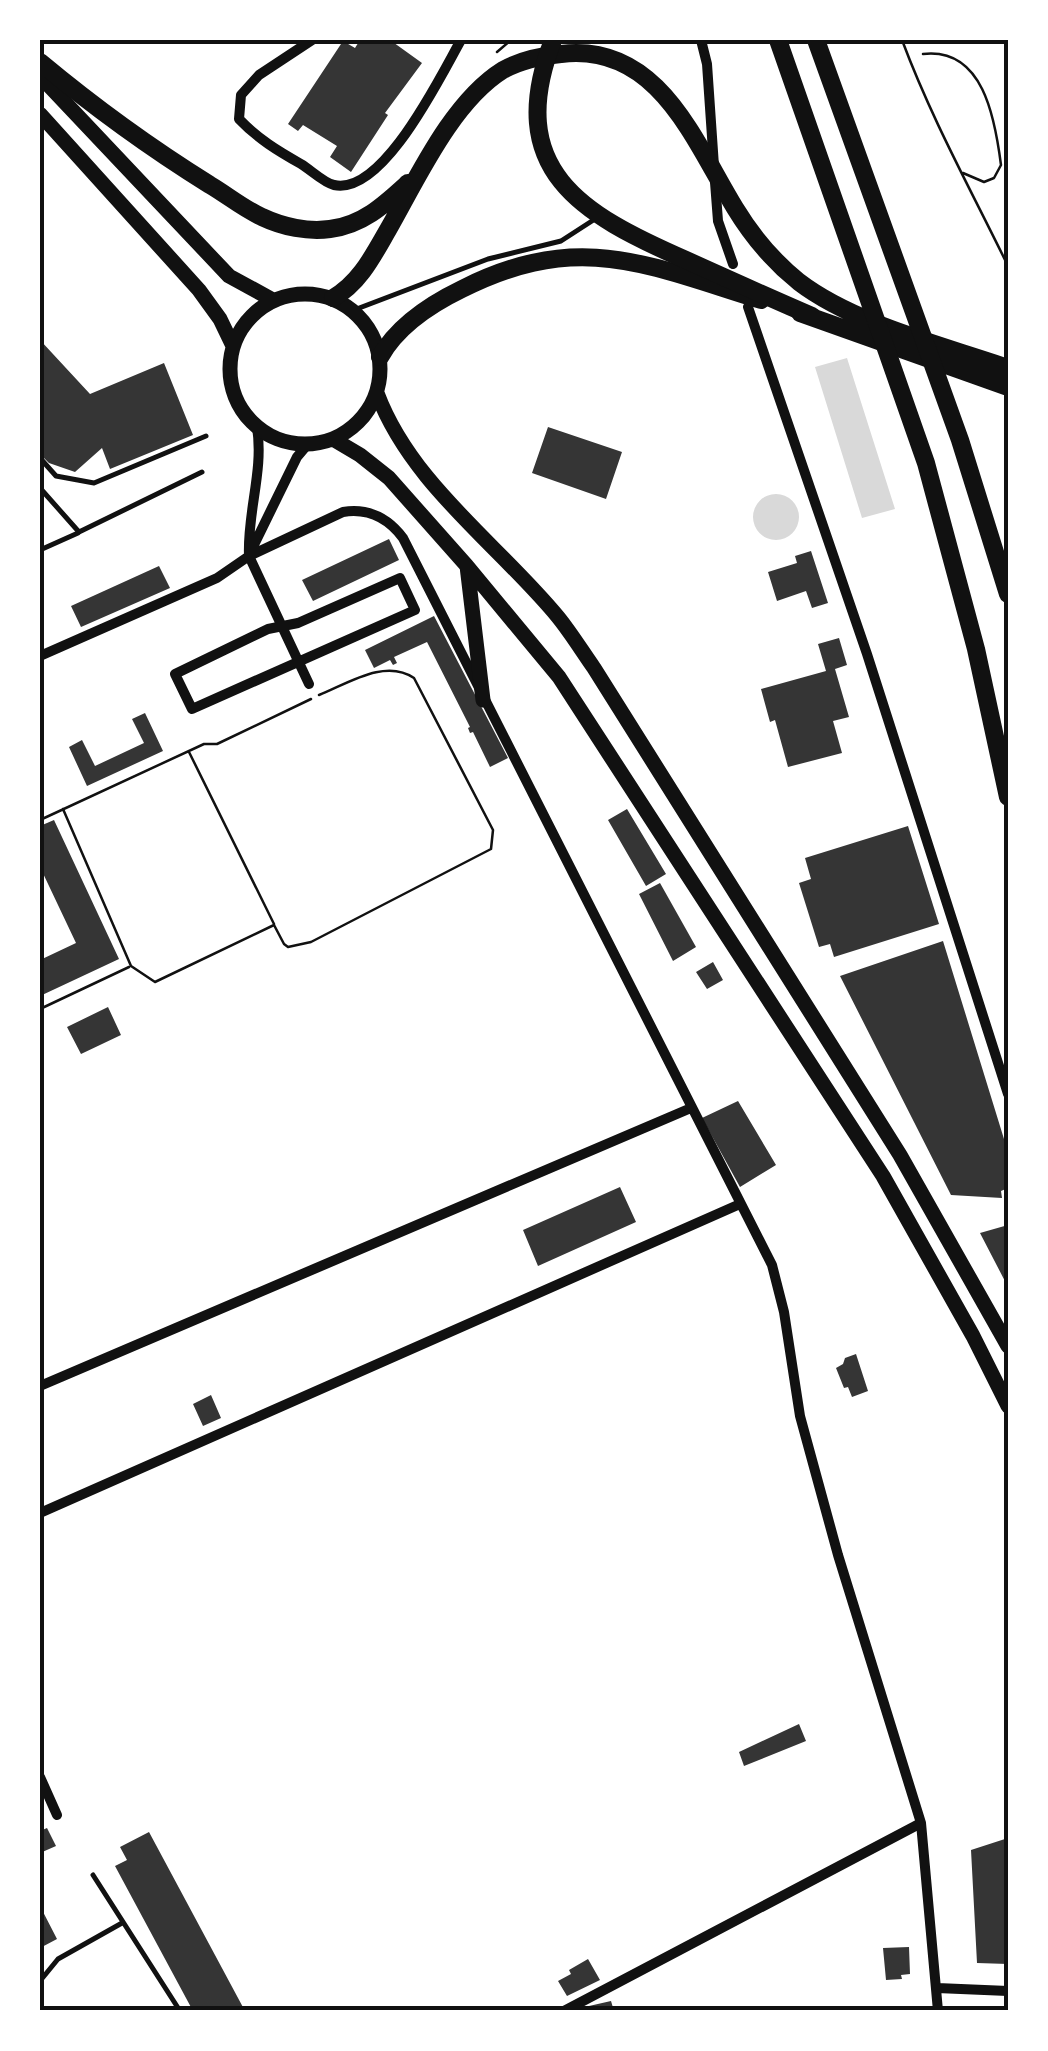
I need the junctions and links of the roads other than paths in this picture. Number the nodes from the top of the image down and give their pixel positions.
1 (312, 40) edge
2 (461, 40) edge
3 (701, 40) edge
4 (778, 40) edge
5 (816, 40) edge
6 (552, 42) edge
7 (40, 62) edge
8 (40, 76) edge
9 (40, 114) edge
10 (423, 168) junction
11 (598, 217) junction
12 (732, 264) dead end
13 (334, 298) junction
14 (273, 300) junction
15 (748, 307) dead end
16 (354, 310) junction
17 (812, 316) junction
18 (233, 346) junction
19 (380, 357) junction
20 (1008, 368) edge
21 (1008, 387) edge
22 (377, 393) junction
23 (257, 427) junction
24 (206, 436) dead end
25 (332, 439) junction
26 (308, 444) junction
27 (40, 458) edge
28 (202, 472) dead end
29 (40, 488) edge
30 (79, 532) junction
31 (40, 550) edge
32 (249, 556) junction
33 (467, 566) junction
34 (1008, 594) edge
35 (281, 625) junction
36 (40, 656) edge
37 (298, 660) junction
38 (309, 684) dead end
39 (483, 700) junction
40 (1008, 797) edge
41 (1008, 1094) edge
42 (691, 1108) junction
43 (740, 1204) junction
44 (1008, 1346) edge
45 (40, 1386) edge
46 (1008, 1406) edge
47 (40, 1513) edge
48 (40, 1777) edge
49 (57, 1815) dead end
50 (921, 1823) junction
51 (94, 1875) dead end
52 (122, 1922) junction
53 (40, 1981) edge
54 (937, 1988) junction
55 (1008, 1991) edge
56 (180, 2011) edge
57 (564, 2011) edge
58 (938, 2011) edge

1 - 2 street
3 - 12 street
4 - 40 highway
5 - 34 highway
6 - 11 highway
7 - 10 highway
8 - 14 main road
9 - 18 main road
10 - 13 highway
10 - 20 highway
11 - 16 lane
11 - 17 highway
13 - 14 main road
13 - 16 main road
14 - 18 main road
15 - 41 street
16 - 19 main road
17 - 19 highway
17 - 21 highway
18 - 23 main road
19 - 22 main road
22 - 25 main road
22 - 44 main road
23 - 26 main road
23 - 32 street
24 - 27 lane
25 - 26 main road
25 - 33 main road
26 - 32 street
28 - 30 lane
29 - 30 lane
30 - 31 lane
32 - 35 street
32 - 36 street
32 - 39 street
33 - 39 main road
33 - 46 main road
35 - 37 street
35 - 37 street
35 - 37 street
37 - 38 street
39 - 42 street
42 - 43 street
42 - 45 street
43 - 47 street
43 - 50 street
48 - 49 street
50 - 54 street
50 - 57 street
51 - 52 lane
52 - 53 lane
52 - 56 lane
54 - 55 street
54 - 58 street

